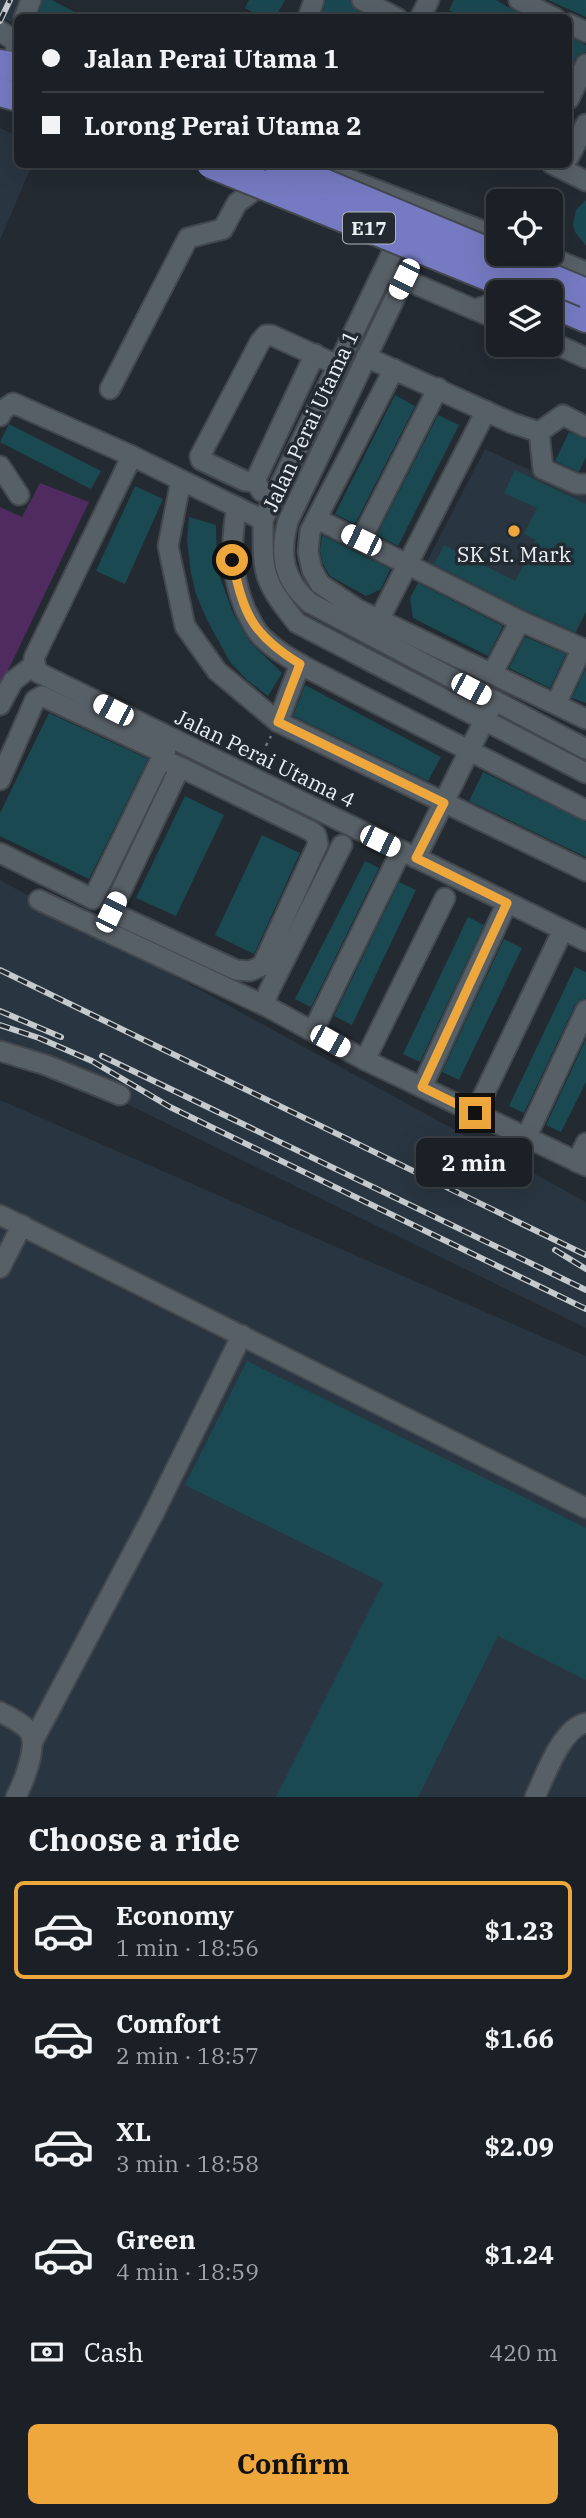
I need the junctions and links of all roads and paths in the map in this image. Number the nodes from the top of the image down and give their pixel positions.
1 (362, 0) edge
2 (519, 0) edge
3 (389, 14) edge
4 (547, 14) edge
5 (586, 64) edge
6 (572, 94) edge
7 (586, 124) edge
8 (572, 147) edge
9 (221, 168) edge
10 (332, 168) edge
11 (568, 168) edge
12 (277, 169) edge
13 (360, 174) edge
14 (586, 181) edge
15 (415, 205) junction
16 (405, 224) junction
17 (486, 232) edge
18 (563, 263) edge
19 (383, 270) junction
20 (586, 272) edge
21 (404, 279) junction
22 (497, 280) edge
23 (586, 293) edge
24 (486, 306) edge
25 (563, 308) edge
26 (475, 309) junction
27 (486, 314) edge
28 (586, 318) edge
29 (563, 347) edge
30 (315, 355) junction
31 (366, 357) junction
32 (586, 358) edge
33 (337, 365) junction
34 (394, 369) junction
35 (438, 388) junction
36 (110, 389) dead end
37 (486, 411) junction
38 (0, 416) edge
39 (586, 427) edge
40 (539, 432) junction
41 (132, 456) junction
42 (0, 466) edge
43 (181, 480) junction
44 (256, 482) junction
45 (586, 484) edge
46 (19, 495) dead end
47 (237, 507) junction
48 (267, 511) junction
49 (317, 519) junction
50 (361, 540) junction
51 (406, 564) junction
52 (380, 618) junction
53 (520, 621) junction
54 (584, 649) edge
55 (300, 664) junction
56 (36, 668) junction
57 (493, 672) junction
58 (494, 701) junction
59 (556, 704) junction
60 (0, 705) edge
61 (89, 708) junction
62 (586, 719) edge
63 (484, 720) junction
64 (278, 722) junction
65 (586, 749) edge
66 (166, 750) junction
67 (468, 751) junction
68 (180, 767) junction
69 (584, 767) edge
70 (250, 777) junction
71 (0, 780) edge
72 (444, 803) junction
73 (586, 810) edge
74 (342, 845) dead end
75 (0, 853) edge
76 (409, 855) junction
77 (586, 871) edge
78 (446, 898) dead end
79 (39, 900) dead end
80 (507, 903) junction
81 (563, 930) junction
82 (586, 942) edge
83 (267, 1004) junction
84 (586, 1010) edge
85 (313, 1031) junction
86 (0, 1051) edge
87 (365, 1060) junction
88 (422, 1087) junction
89 (120, 1095) dead end
90 (475, 1113) junction
91 (526, 1138) junction
92 (586, 1143) edge
93 (582, 1164) edge
94 (0, 1215) edge
95 (22, 1224) junction
96 (0, 1268) edge
97 (242, 1335) junction
98 (586, 1508) edge
99 (0, 1712) edge
100 (586, 1723) edge
101 (33, 1741) junction
102 (23, 1795) edge
103 (535, 1797) edge

1 - 3 street
2 - 4 street
5 - 6 street
7 - 8 street
9 - 22 highway, E17, bridge
10 - 13 street
11 - 14 street
12 - 16 street
12 - 23 highway, E17, bridge
12 - 36 street
13 - 15 street
15 - 16 street, Jalan Perai Utama 1
15 - 17 street
16 - 19 street, Jalan Perai Utama 1
18 - 20 street
19 - 21 street
19 - 33 street, Jalan Perai Utama 1
21 - 26 street
21 - 31 street, Jalan Perai Utama 1
24 - 26 street
25 - 28 highway
26 - 27 street
29 - 32 street
30 - 33 street
30 - 44 street, Jalan Perai Utama 1
30 - 44 street
31 - 34 street
31 - 58 street, Jalan Perai Utama 1
33 - 48 street, Jalan Perai Utama 1
34 - 35 street
34 - 49 street
35 - 37 street
35 - 50 street
37 - 40 street
37 - 51 street
38 - 41 street
39 - 40 street
40 - 45 street
41 - 43 street
41 - 56 street
42 - 46 street
43 - 47 street
43 - 64 street
44 - 48 street, Jalan Perai Utama 1
47 - 48 street
47 - 55 street, Jalan Perai Utama 1
48 - 63 street, Jalan Perai Utama 1
49 - 50 street
49 - 52 street
50 - 51 street
51 - 52 street
51 - 53 street
52 - 57 street
53 - 54 street
53 - 57 street
54 - 59 street
55 - 64 street
55 - 67 street, Jalan Perai Utama 1
56 - 60 street
56 - 61 street, Jalan Perai Utama 4
57 - 59 street
58 - 63 street
58 - 65 street, Jalan Perai Utama 1
59 - 62 street
61 - 66 street, Jalan Perai Utama 4
61 - 71 street
63 - 67 street
63 - 69 street, Jalan Perai Utama 1
64 - 70 path
64 - 72 street
66 - 68 street
66 - 70 street, Jalan Perai Utama 4
66 - 75 street
67 - 72 street
67 - 73 street, Jalan Perai Utama 1
68 - 68 street
70 - 76 street, Jalan Perai Utama 4
72 - 76 street
72 - 77 street
74 - 83 street
76 - 80 street, Jalan Perai Utama 4
76 - 85 street
78 - 87 street
79 - 83 street
80 - 81 street, Jalan Perai Utama 4
80 - 88 street
81 - 82 street, Jalan Perai Utama 4
81 - 90 street
83 - 85 street
84 - 91 street
85 - 87 street
86 - 89 street
87 - 88 street
88 - 90 street
90 - 91 street
91 - 93 street
92 - 93 street
94 - 95 street
95 - 96 street
95 - 97 street
97 - 98 street
97 - 101 street
99 - 101 street
100 - 103 street
101 - 102 street

